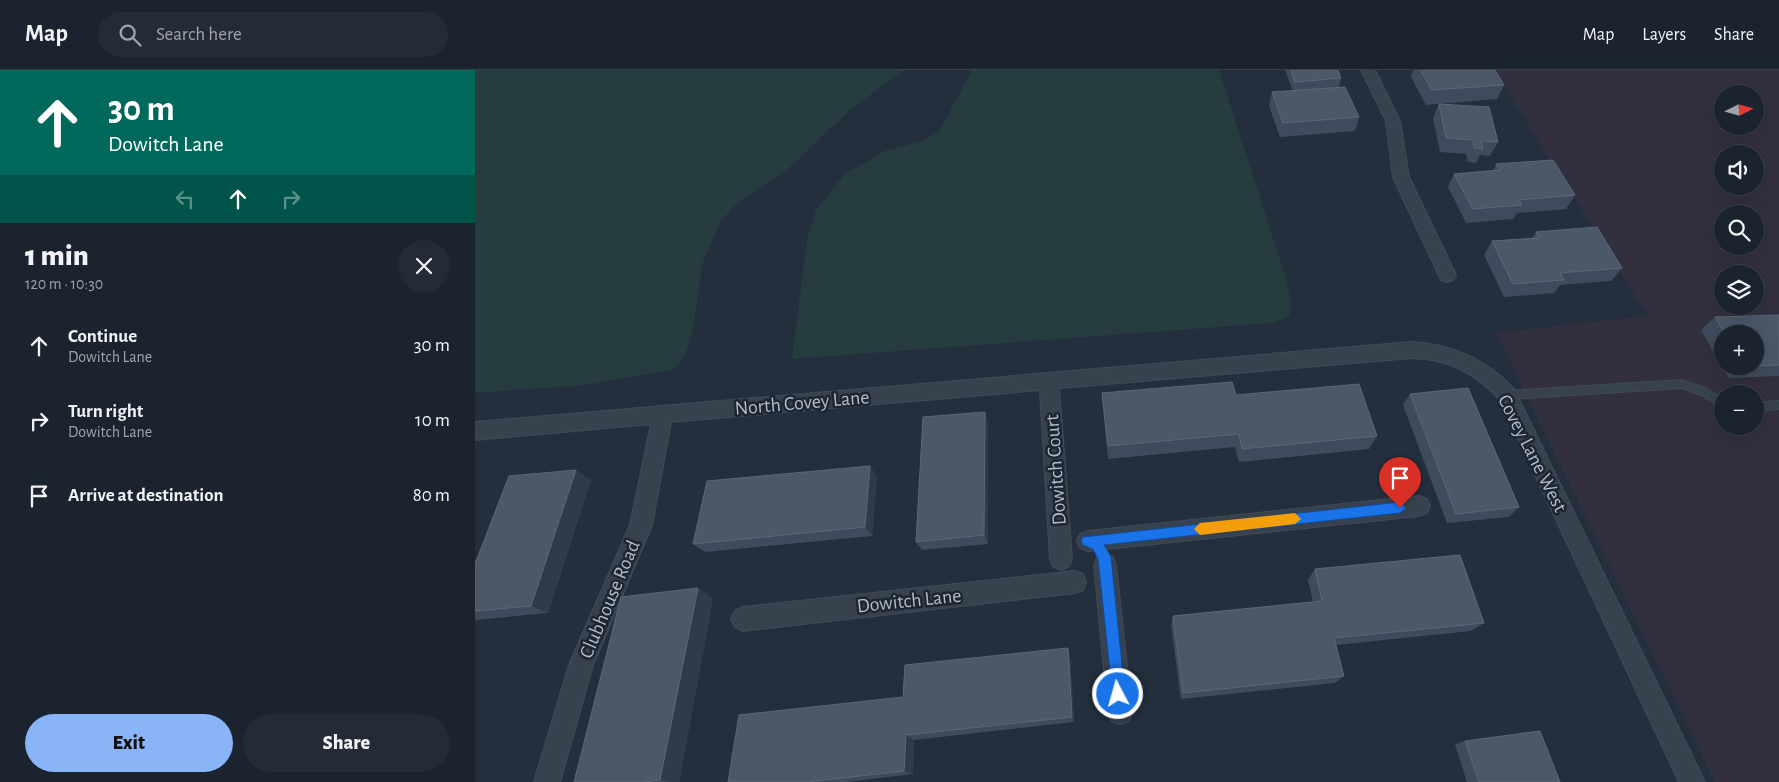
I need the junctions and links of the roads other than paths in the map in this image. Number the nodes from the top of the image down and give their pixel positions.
1 (1368, 70) edge
2 (1447, 275) dead end
3 (1130, 374) joint
4 (1049, 381) junction
5 (1507, 395) junction
6 (1714, 398) edge
7 (1779, 405) edge
8 (1764, 406) edge
9 (663, 414) junction
10 (475, 431) edge
11 (1419, 506) dead end
12 (1088, 541) junction
13 (1061, 559) junction
14 (1105, 565) junction
15 (1075, 582) junction
16 (743, 619) dead end
17 (1120, 712) dead end
18 (547, 782) edge
19 (1691, 782) edge

1 - 2 street
3 - 4 street, North Covey Lane
3 - 5 street, Covey Lane West
4 - 9 street, North Covey Lane
4 - 13 street, Dowitch Court
5 - 6 lane
5 - 19 street, Covey Lane West
7 - 8 lane
9 - 10 street, North Covey Lane
9 - 18 street, Clubhouse Road
11 - 12 street
12 - 13 street
12 - 14 street
13 - 15 street
14 - 15 street, Dowitch Lane
14 - 17 street
15 - 16 street, Dowitch Lane

